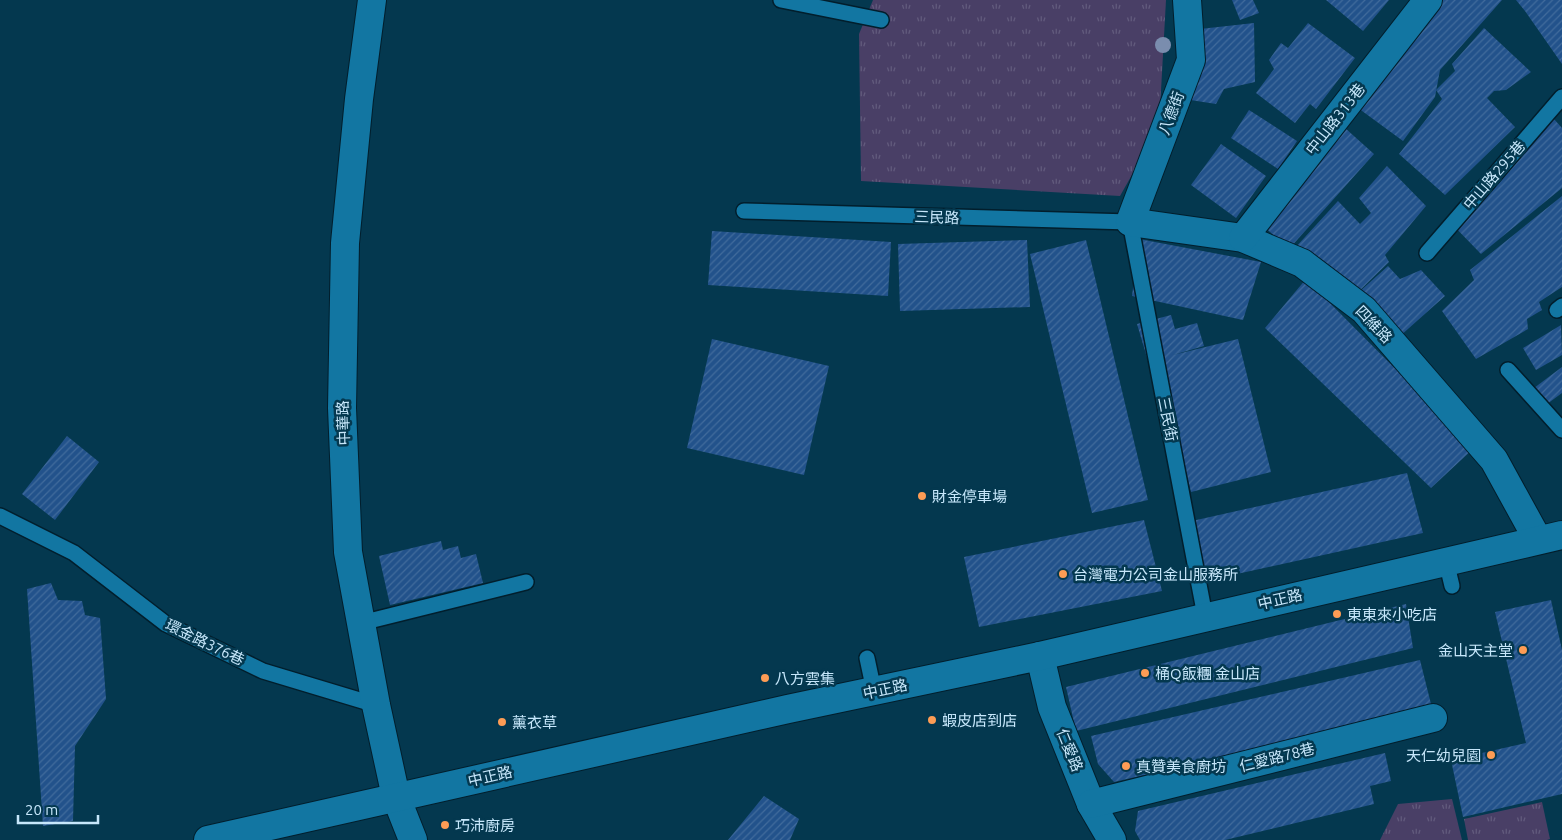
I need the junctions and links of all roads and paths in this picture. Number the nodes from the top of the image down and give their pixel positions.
1 (372, 0) edge
2 (781, 0) edge
3 (1187, 0) edge
4 (1428, 0) edge
5 (881, 20) dead end
6 (1562, 97) edge
7 (744, 212) dead end
8 (1130, 222) junction
9 (1243, 238) junction
10 (1427, 253) dead end
11 (1508, 370) dead end
12 (1562, 430) edge
13 (0, 516) edge
14 (1550, 538) edge
15 (526, 582) dead end
16 (1205, 616) junction
17 (361, 622) junction
18 (1040, 656) junction
19 (867, 658) dead end
20 (874, 691) junction
21 (376, 704) junction
22 (1433, 718) dead end
23 (396, 797) junction
24 (1091, 804) junction
25 (208, 840) edge
26 (413, 840) edge
27 (1112, 840) edge

1 - 17 street, 中華路
2 - 5 lane
3 - 8 street, 八德街
4 - 9 street, 中山路313巷
6 - 10 lane, 中山路295巷
7 - 8 lane, 三民路
8 - 9 street, 四維路
8 - 16 lane, 三民街
9 - 14 street, 四維路
11 - 12 lane
13 - 21 lane, 環金路376巷
14 - 16 street, 中正路
15 - 17 lane
16 - 18 street, 中正路
17 - 21 street, 中華路
18 - 20 street, 中正路
18 - 24 street, 仁愛路
19 - 20 lane
20 - 23 street, 中正路
21 - 23 street, 中華路
22 - 24 street, 仁愛路78巷
23 - 25 street, 中正路
23 - 26 street, 中華路
24 - 27 street, 仁愛路

